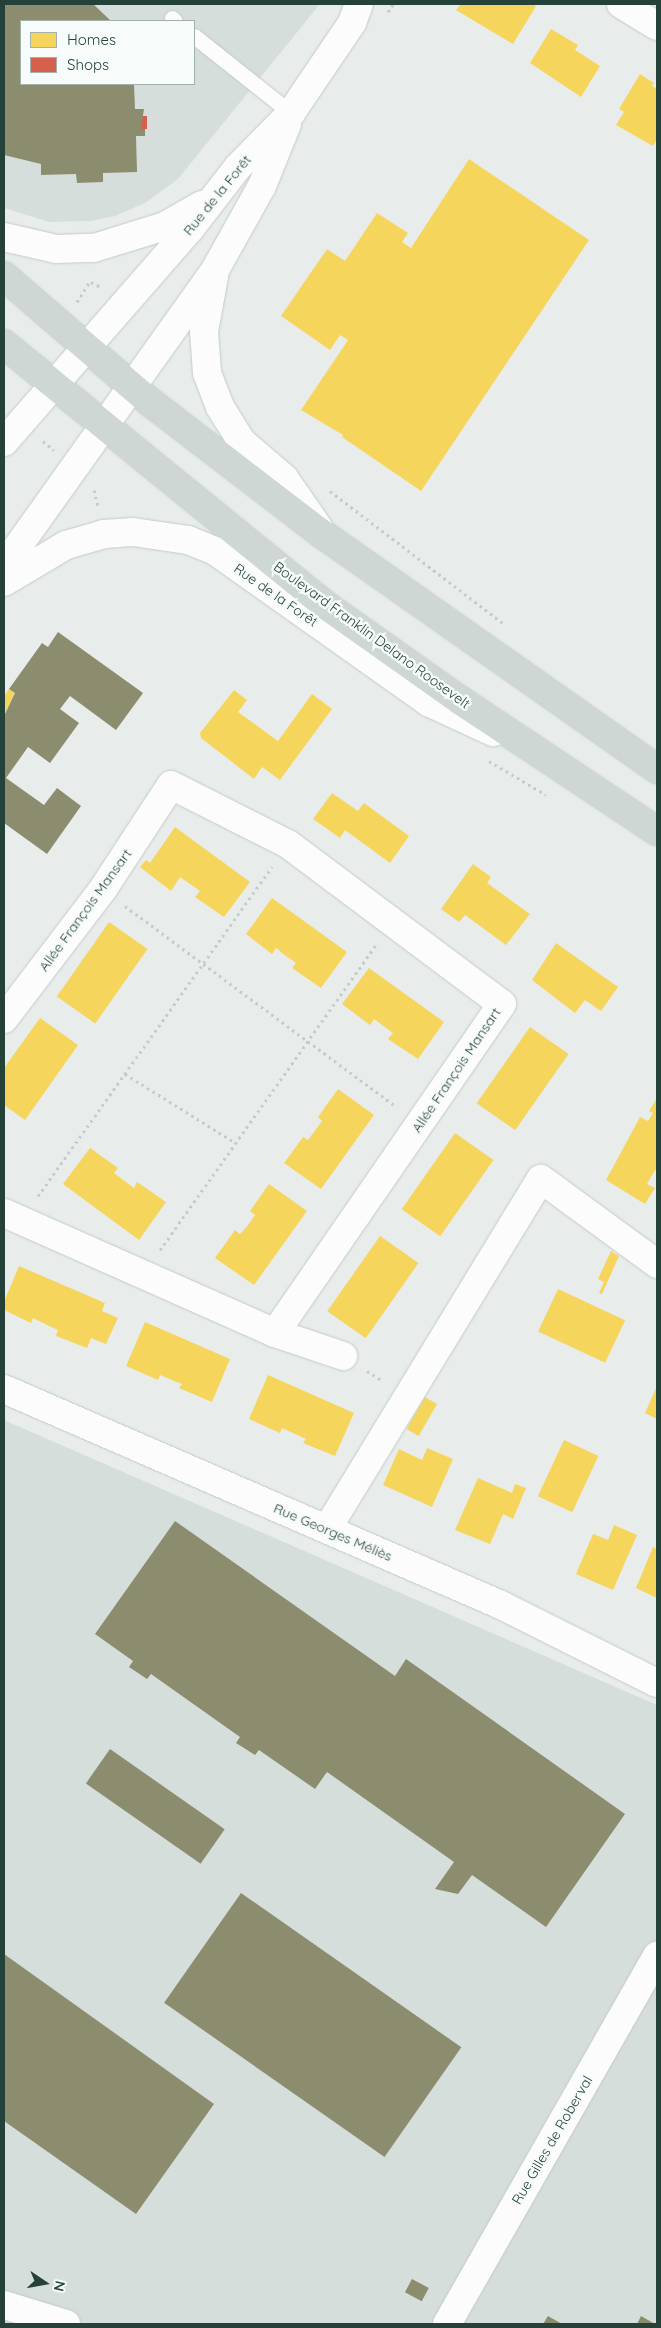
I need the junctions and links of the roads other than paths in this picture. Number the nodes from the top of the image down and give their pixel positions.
1 (359, 4) edge
2 (621, 4) edge
3 (657, 26) edge
4 (195, 37) edge
5 (291, 114) junction
6 (214, 198) junction
7 (4, 237) edge
8 (215, 270) junction
9 (4, 276) edge
10 (4, 344) edge
11 (86, 347) junction
12 (52, 386) junction
13 (131, 386) junction
14 (103, 427) junction
15 (12, 432) edge
16 (321, 533) junction
17 (4, 566) edge
18 (4, 582) edge
19 (532, 750) junction
20 (657, 769) edge
21 (657, 831) edge
22 (4, 1019) edge
23 (12, 1217) edge
24 (657, 1264) edge
25 (275, 1333) junction
26 (343, 1356) road end
27 (4, 1389) edge
28 (327, 1529) junction
29 (657, 1683) edge
30 (657, 1956) edge
31 (4, 2305) edge
32 (66, 2324) edge
33 (447, 2324) edge

1 - 5 street, Rue de la Forêt
2 - 3 street
4 - 5 lane
5 - 6 street, Rue de la Forêt
5 - 8 street, Rue de la Forêt
6 - 7 street
6 - 11 street, Rue de la Forêt
8 - 13 street, Rue de la Forêt
8 - 16 street
9 - 11 main road
10 - 12 main road, Boulevard Franklin Delano Roosevelt
11 - 12 street, Rue de la Forêt
11 - 13 main road
12 - 14 main road, Boulevard Franklin Delano Roosevelt
12 - 15 street
13 - 14 street, Rue de la Forêt
13 - 16 main road
14 - 17 street, Rue de la Forêt
14 - 19 main road, Boulevard Franklin Delano Roosevelt
16 - 20 main road
18 - 19 street, Rue de la Forêt
19 - 21 main road, Boulevard Franklin Delano Roosevelt
22 - 25 street, Allée François Mansart
23 - 25 street
24 - 28 street
25 - 26 street
27 - 28 street, Rue Georges Méliès
28 - 29 street, Rue Georges Méliès
30 - 33 street, Rue Gilles de Roberval
31 - 32 street

